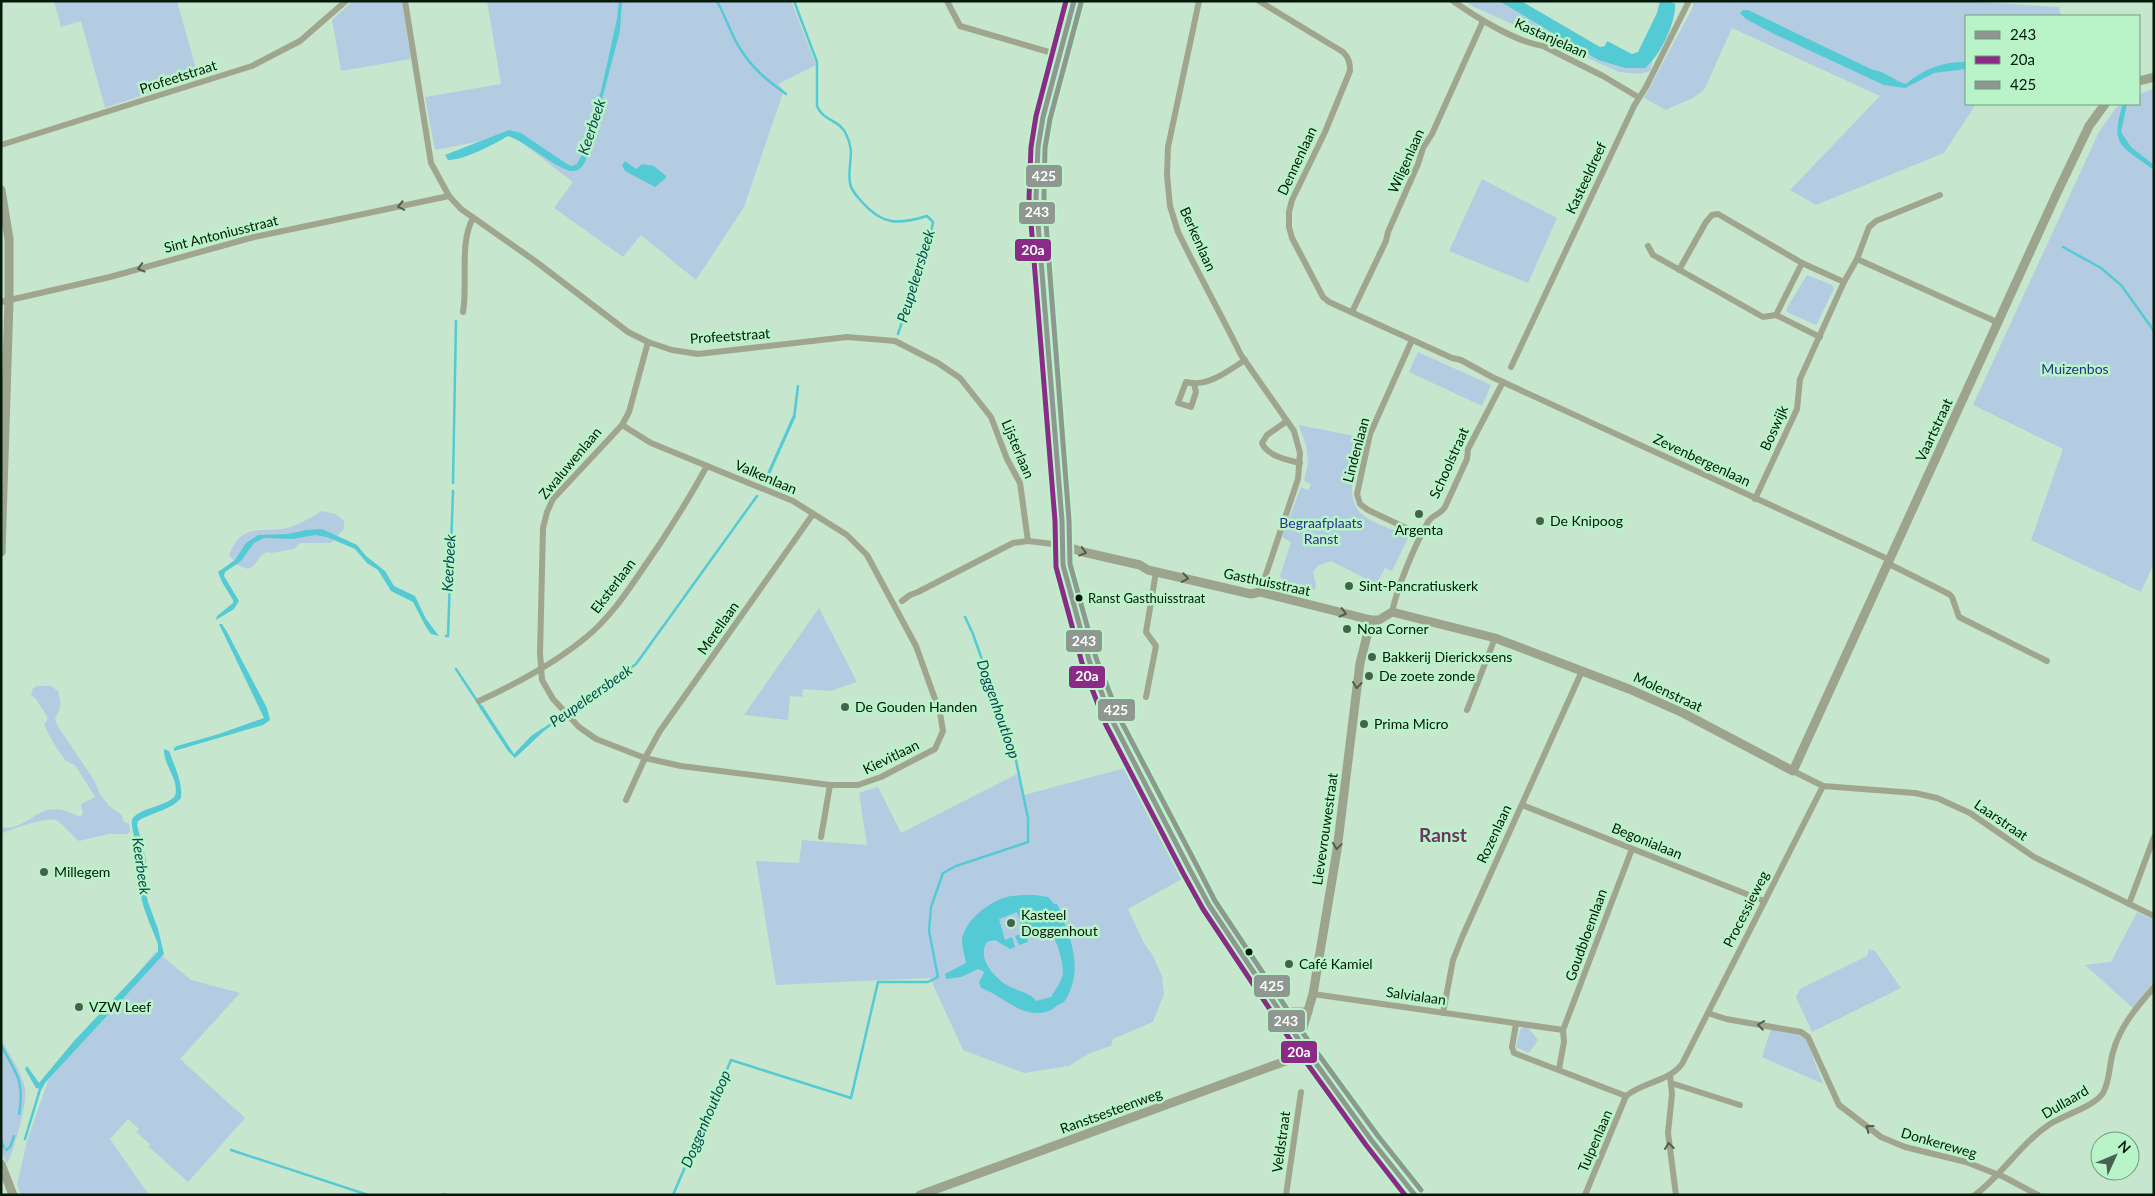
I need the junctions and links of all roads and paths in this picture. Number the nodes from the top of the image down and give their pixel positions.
1 (346, 1) edge
2 (405, 1) edge
3 (947, 1) edge
4 (1074, 1) edge
5 (1199, 1) edge
6 (1259, 1) edge
7 (1453, 1) edge
8 (1689, 1) edge
9 (1483, 20) junction
10 (1059, 55) junction
11 (2154, 77) edge
12 (2140, 81) edge
13 (1638, 97) junction
14 (2104, 105) edge
15 (1, 145) edge
16 (1, 190) edge
17 (449, 196) junction
18 (1940, 196) dead end
19 (473, 218) junction
20 (1648, 246) dead end
21 (1857, 258) junction
22 (1802, 263) junction
23 (1679, 270) junction
24 (1844, 282) junction
25 (5, 301) edge
26 (463, 312) dead end
27 (1352, 312) junction
28 (1776, 315) junction
29 (1998, 323) junction
30 (1820, 337) junction
31 (1412, 340) junction
32 (648, 342) junction
33 (1245, 360) junction
34 (1511, 367) dead end
35 (960, 378) joint
36 (1503, 382) junction
37 (1194, 384) dead end
38 (1286, 421) junction
39 (622, 425) junction
40 (1300, 463) junction
41 (707, 466) junction
42 (1755, 499) junction
43 (813, 514) junction
44 (1422, 535) junction
45 (1028, 541) junction
46 (1062, 545) junction
47 (1, 552) edge
48 (1889, 562) junction
49 (1156, 572) junction
50 (1260, 592) junction
51 (894, 605) junction
52 (1392, 612) junction
53 (1371, 620) junction
54 (1495, 638) junction
55 (2047, 661) dead end
56 (540, 669) junction
57 (1582, 671) junction
58 (1146, 697) dead end
59 (479, 701) dead end
60 (1467, 710) dead end
61 (645, 758) junction
62 (1793, 771) junction
63 (830, 785) junction
64 (1823, 786) junction
65 (626, 800) dead end
66 (1522, 805) junction
67 (821, 837) dead end
68 (2154, 837) edge
69 (1632, 849) junction
70 (1764, 901) junction
71 (2129, 904) junction
72 (2154, 916) edge
73 (2154, 987) edge
74 (1313, 994) junction
75 (1281, 1012) junction
76 (1308, 1012) junction
77 (1443, 1013) junction
78 (1708, 1013) junction
79 (1516, 1024) junction
80 (1563, 1030) junction
81 (1299, 1040) junction
82 (1559, 1069) junction
83 (1670, 1079) junction
84 (1301, 1092) dead end
85 (1626, 1096) junction
86 (1740, 1106) dead end
87 (1, 1164) edge
88 (1996, 1175) junction
89 (8, 1189) edge
90 (932, 1193) edge
91 (920, 1195) edge
92 (1286, 1195) edge
93 (1415, 1195) edge
94 (1586, 1195) edge
95 (1676, 1195) edge
96 (1975, 1195) edge
97 (2038, 1195) edge

1 - 15 street, Profeetstraat
2 - 17 street, Profeetstraat
3 - 10 street
4 - 10 street
5 - 33 street, Berkenlaan
6 - 27 street, Dennenlaan
7 - 9 street, Kastanjelaan
8 - 13 street, Kasteeldreef
9 - 13 street, Kastanjelaan
9 - 27 street, Wilgenlaan
10 - 46 street
11 - 12 street
13 - 34 street, Kasteeldreef
14 - 29 street, Vaartstraat
16 - 25 street
17 - 19 street, Profeetstraat
17 -> 25 street, Sint Antoniusstraat
18 - 21 street, Boswijk
19 - 26 street
19 - 32 street, Profeetstraat
20 - 23 street
21 - 24 street, Boswijk
21 - 29 street
22 - 23 street
22 - 24 street
22 - 28 street
23 - 28 street
24 - 30 street, Boswijk
25 - 47 street
27 - 31 street, Dennenlaan
28 - 30 street
29 - 48 street, Vaartstraat
30 - 42 street, Boswijk
31 - 36 street, Dennenlaan
31 - 44 street, Lindenlaan
32 - 35 street, Profeetstraat
32 - 39 street, Zwaluwenlaan
33 - 37 street
33 - 38 street, Berkenlaan
35 - 45 street, Lijsterlaan
36 - 42 street, Zevenbergenlaan
36 - 44 street, Schoolstraat
38 - 40 street, Berkenlaan
38 - 40 street
39 - 41 street, Valkenlaan
39 - 56 street, Zwaluwenlaan
40 - 50 street, Berkenlaan
41 - 43 street, Valkenlaan
41 - 56 street, Eksterlaan
42 - 48 street, Zevenbergenlaan
43 - 51 street, Valkenlaan
43 - 61 street, Merellaan
44 - 52 street, Schoolstraat
45 - 46 street
45 - 51 street
46 -> 49 street, Gasthuisstraat
46 - 75 street
48 - 55 street, Zevenbergenlaan
48 - 62 street, Vaartstraat
49 -> 50 street, Gasthuisstraat
49 - 58 street
50 -> 53 street, Gasthuisstraat
51 - 63 street, Kievitlaan
52 - 53 street
52 - 54 street, Molenstraat
53 -> 74 street, Lievevrouwestraat
54 - 57 street, Molenstraat
54 - 60 street
56 - 59 street, Eksterlaan
56 - 61 street, Kievitlaan
57 - 62 street, Molenstraat
57 - 66 street, Rozenlaan
61 - 63 street, Kievitlaan
61 - 65 street
62 - 64 street, Molenstraat
63 - 67 street
64 - 70 street, Processieweg
64 - 71 street, Laarstraat
66 - 69 street, Begonialaan
66 - 77 street, Rozenlaan
68 - 71 street
69 - 70 street, Begonialaan
69 - 80 street, Goudbloemlaan
70 - 78 street, Processieweg
71 - 72 street, Laarstraat
73 - 88 street, Dullaard
74 - 76 street, Lievevrouwestraat
74 - 77 street, Salvialaan
75 - 76 street
75 - 81 street
76 - 81 street, Lievevrouwestraat
77 - 79 street, Salvialaan
78 - 83 street, Processieweg
88 -> 78 street, Donkereweg
79 - 80 street, Salvialaan
79 - 82 street
80 - 82 street, Goudbloemlaan
81 - 90 street, Ranstsesteenweg
81 - 93 street
82 - 85 street
83 - 85 street
83 - 86 street
95 -> 83 street
84 - 92 street, Veldstraat
85 - 94 street, Tulpenlaan
87 - 89 street
88 - 96 street, Dullaard
88 - 97 street, Donkereweg
90 - 91 street, Ranstsesteenweg

